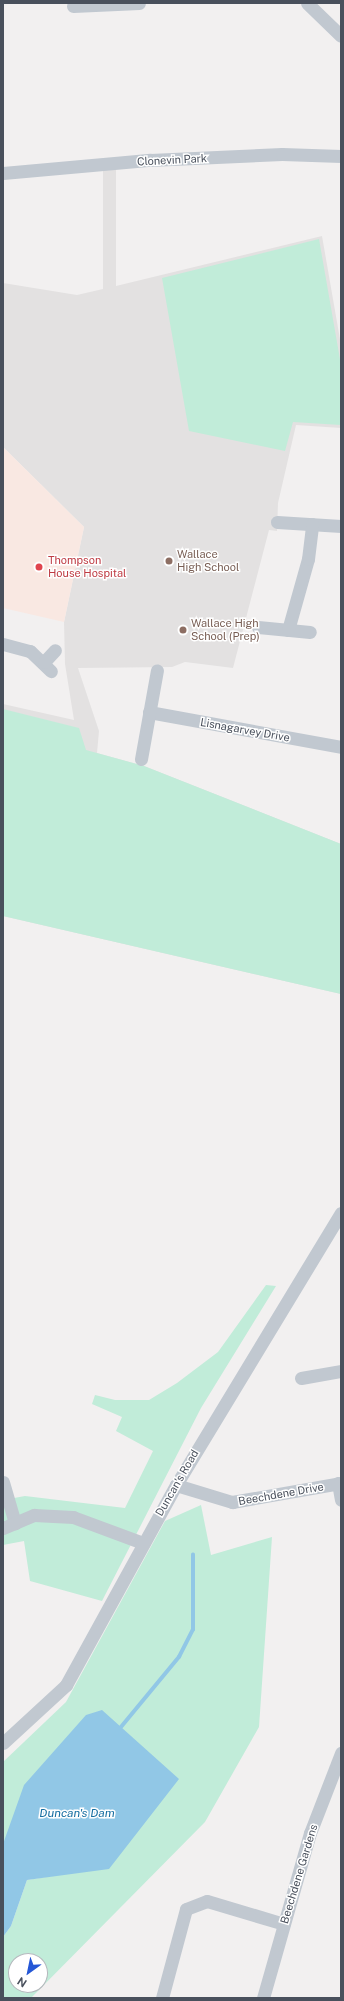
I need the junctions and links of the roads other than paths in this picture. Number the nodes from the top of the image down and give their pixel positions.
1 (139, 3) edge
2 (307, 3) edge
3 (73, 6) dead end
4 (341, 36) edge
5 (341, 156) edge
6 (3, 173) edge
7 (277, 522) dead end
8 (312, 524) junction
9 (341, 526) edge
10 (258, 627) dead end
11 (288, 630) junction
12 (310, 632) dead end
13 (3, 644) edge
14 (55, 650) dead end
15 (157, 670) dead end
16 (149, 712) junction
17 (341, 747) edge
18 (141, 759) dead end
19 (341, 1213) edge
20 (341, 1371) edge
21 (301, 1378) dead end
22 (3, 1482) edge
23 (340, 1483) edge
24 (176, 1485) junction
25 (341, 1500) edge
26 (9, 1525) edge
27 (143, 1543) junction
28 (3, 1743) edge
29 (341, 1753) edge
30 (284, 1924) junction
31 (162, 1998) edge
32 (263, 1998) edge

1 - 3 street
2 - 4 street
5 - 6 street, Clonevin Park
7 - 8 street
8 - 9 street
8 - 11 street
10 - 11 street
11 - 12 street
13 - 14 street
15 - 16 street
16 - 17 street, Lisnagarvey Drive
16 - 18 street
19 - 24 street, Duncan's Road
20 - 21 street
22 - 26 street
23 - 24 street, Beechdene Drive
23 - 25 street
24 - 27 street, Duncan's Road
26 - 27 street
27 - 28 street, Duncan's Road
29 - 30 street, Beechdene Gardens
30 - 31 street
30 - 32 street, Beechdene Gardens

